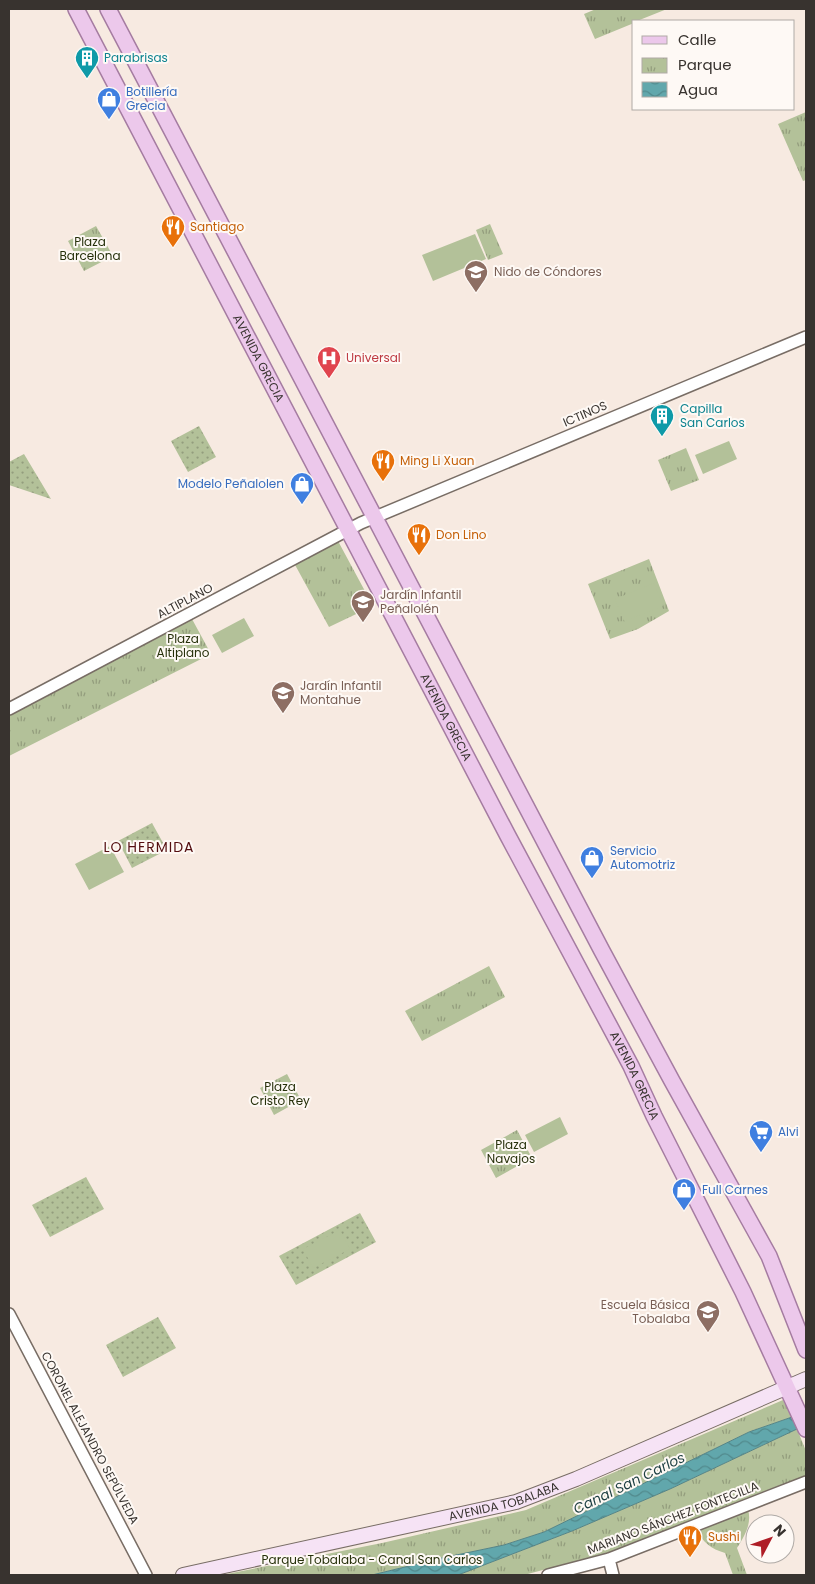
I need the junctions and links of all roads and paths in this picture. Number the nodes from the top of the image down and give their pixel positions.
1 (76, 9) edge
2 (108, 9) edge
3 (806, 337) edge
4 (374, 517) junction
5 (349, 529) junction
6 (9, 709) edge
7 (778, 1277) junction
8 (9, 1314) edge
9 (806, 1330) edge
10 (806, 1350) edge
11 (806, 1378) edge
12 (787, 1386) junction
13 (806, 1430) edge
14 (806, 1482) edge
15 (609, 1559) junction
16 (146, 1575) edge
17 (183, 1575) edge
18 (548, 1575) edge
19 (614, 1575) edge

1 - 5 main road, AVENIDA GRECIA
2 - 4 main road
3 - 4 street, ICTINOS
4 - 5 street, ALTIPLANO
4 - 7 main road
5 - 6 street, ALTIPLANO
5 - 12 main road, AVENIDA GRECIA
7 - 9 main road
7 - 10 main road
8 - 16 street, CORONEL ALEJANDRO SEPÚLVEDA
11 - 12 main road, AVENIDA TOBALABA
12 - 13 main road, AVENIDA GRECIA
12 - 17 main road, AVENIDA TOBALABA
14 - 15 street, MARIANO SÁNCHEZ FONTECILLA
15 - 18 street, MARIANO SÁNCHEZ FONTECILLA
15 - 19 street

